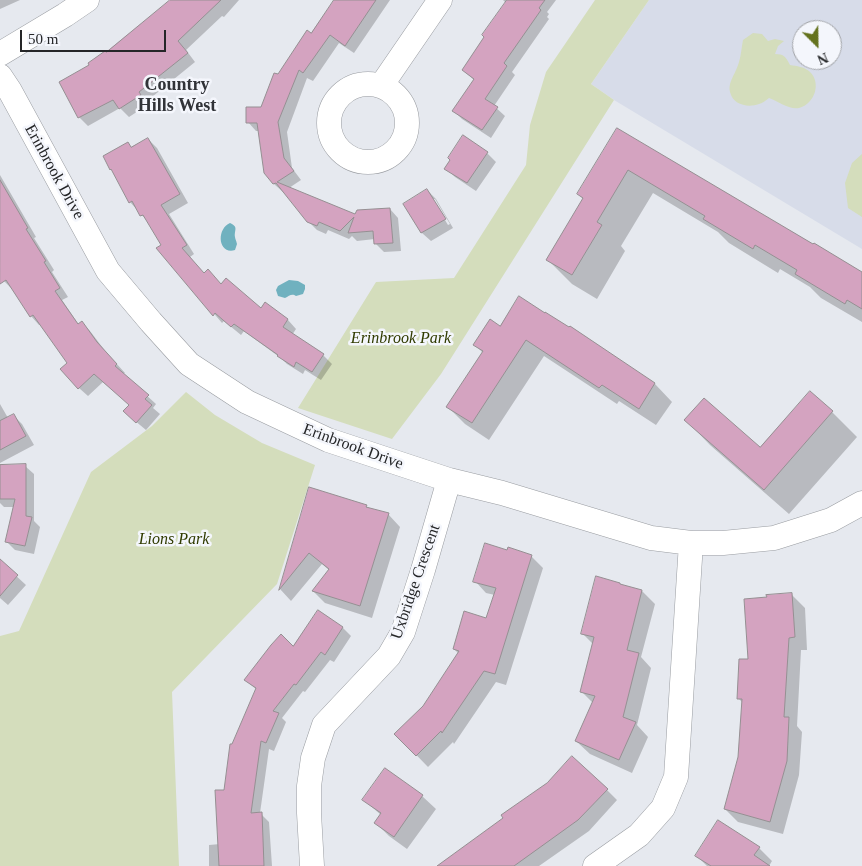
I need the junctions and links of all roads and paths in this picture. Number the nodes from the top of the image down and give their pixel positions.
1 (87, 0) edge
2 (440, 0) edge
3 (0, 54) edge
4 (0, 76) edge
5 (381, 86) dead end
6 (449, 480) junction
7 (862, 502) edge
8 (691, 543) junction
9 (312, 866) edge
10 (595, 866) edge

1 - 3 street
2 - 5 street
4 - 6 street, Erinbrook Drive
6 - 8 street, Erinbrook Drive
6 - 9 street, Uxbridge Crescent
7 - 8 street, Erinbrook Drive
8 - 10 street

